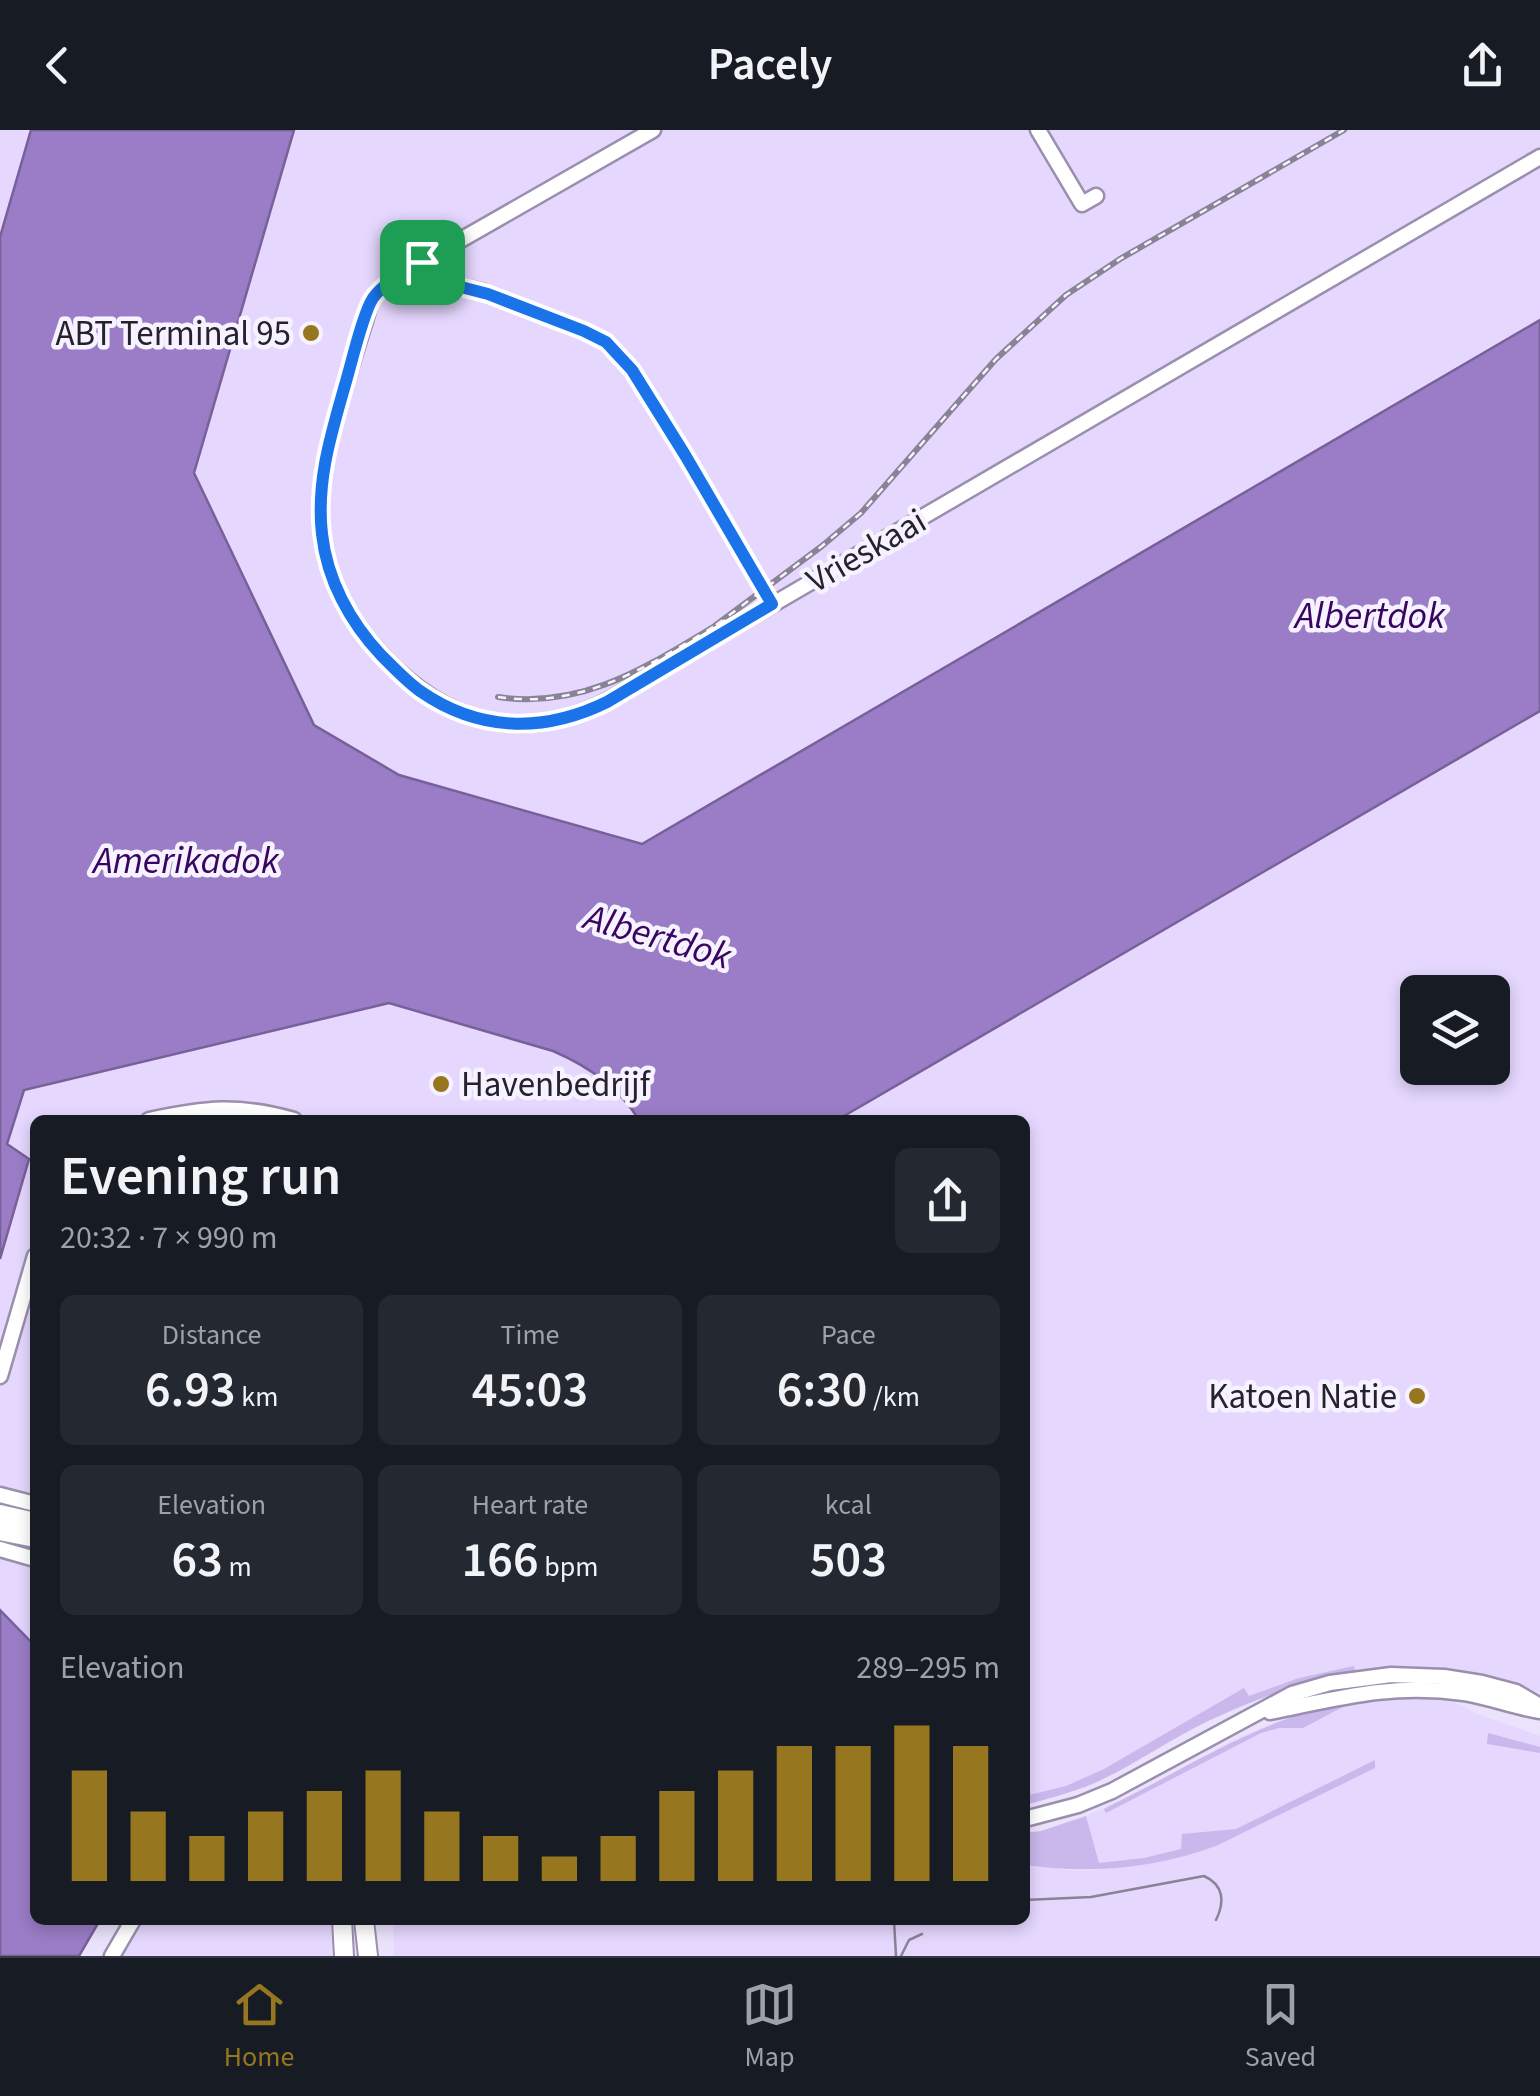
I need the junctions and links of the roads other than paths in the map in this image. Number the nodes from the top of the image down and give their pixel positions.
1 (654, 130) edge
2 (1038, 130) edge
3 (1540, 157) edge
4 (1096, 196) dead end
5 (422, 262) junction
6 (772, 604) junction
7 (192, 1115) edge
8 (277, 1115) edge
9 (30, 1273) edge
10 (0, 1376) edge
11 (0, 1494) edge
12 (30, 1503) edge
13 (0, 1514) edge
14 (30, 1521) edge
15 (0, 1531) edge
16 (30, 1537) edge
17 (0, 1549) edge
18 (30, 1557) edge
19 (1540, 1709) edge
20 (1030, 1818) edge
21 (130, 1925) edge
22 (342, 1925) edge
23 (365, 1925) edge
24 (112, 1956) edge
25 (344, 1956) edge
26 (368, 1956) edge

1 - 5 street
2 - 4 street
3 - 6 street, Vrieskaai
5 - 6 street
5 - 6 street, Vrieskaai
7 - 8 street
9 - 10 street
11 - 12 street
13 - 14 main road
15 - 16 main road
17 - 18 street
19 - 20 street
21 - 24 street
22 - 25 main road
23 - 26 main road

